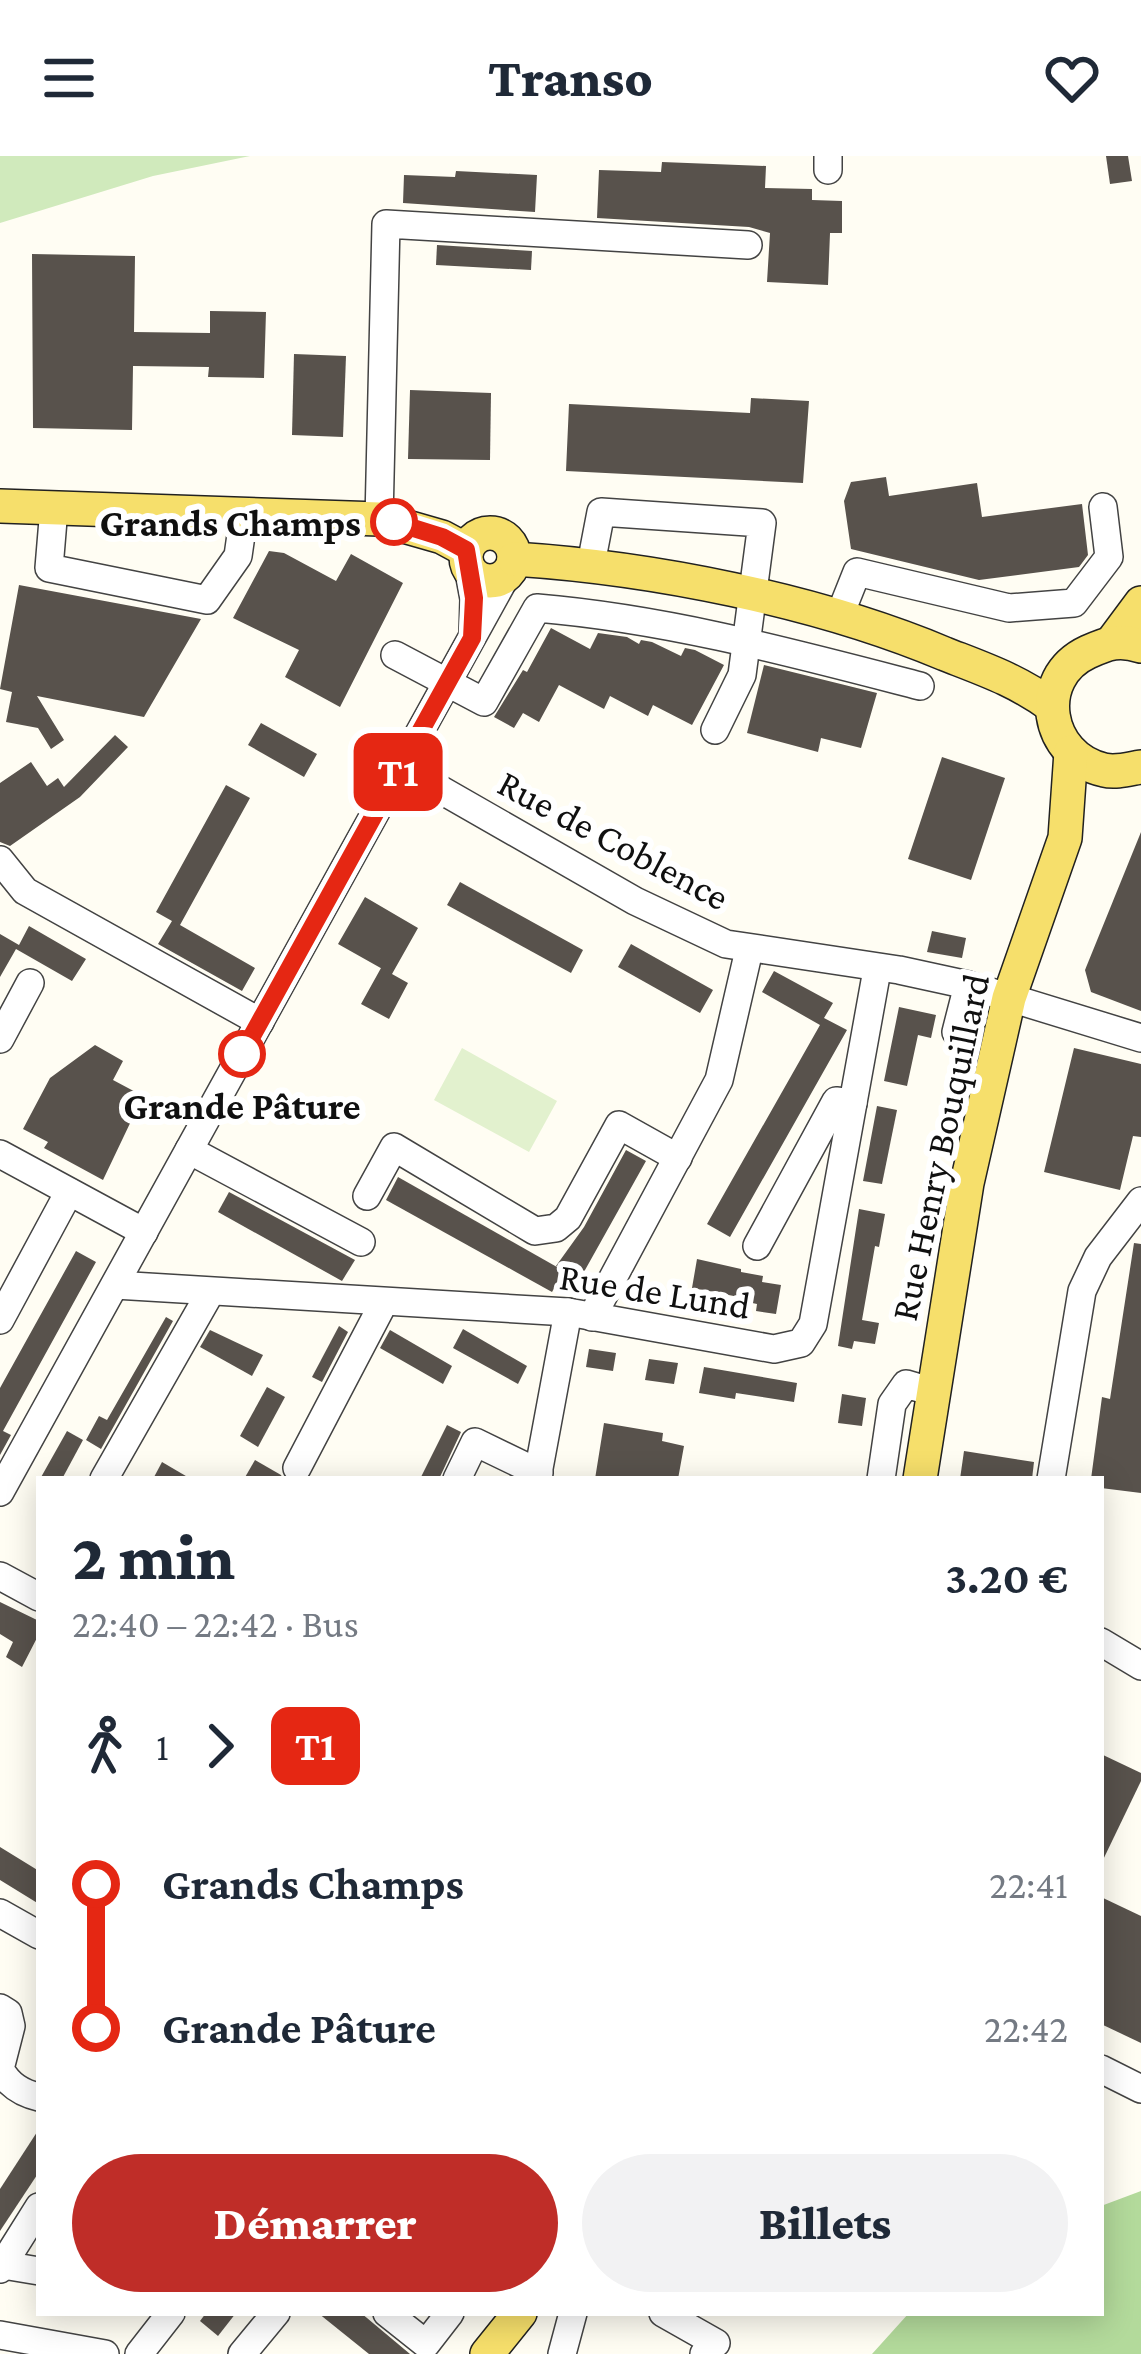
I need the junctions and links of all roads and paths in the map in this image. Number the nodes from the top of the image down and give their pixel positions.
1 (748, 245) dead end
2 (0, 506) edge
3 (1103, 507) dead end
4 (54, 508) junction
5 (244, 514) junction
6 (379, 519) junction
7 (467, 558) junction
8 (512, 563) junction
9 (591, 563) junction
10 (630, 571) junction
11 (755, 597) junction
12 (1141, 603) edge
13 (623, 615) junction
14 (839, 617) junction
15 (472, 638) junction
16 (908, 638) junction
17 (748, 641) junction
18 (1126, 644) edge
19 (395, 655) dead end
20 (1069, 661) junction
21 (448, 683) junction
22 (1052, 706) junction
23 (715, 730) dead end
24 (1071, 752) junction
25 (401, 767) junction
26 (1127, 769) edge
27 (1065, 838) junction
28 (0, 860) edge
29 (749, 950) junction
30 (878, 970) junction
31 (30, 983) dead end
32 (968, 985) junction
33 (1009, 998) junction
34 (260, 1022) junction
35 (956, 1032) dead end
36 (1141, 1038) edge
37 (0, 1039) edge
38 (853, 1103) junction
39 (189, 1150) junction
40 (0, 1154) edge
41 (678, 1158) junction
42 (69, 1192) junction
43 (367, 1196) dead end
44 (1141, 1201) edge
45 (143, 1232) junction
46 (361, 1242) dead end
47 (757, 1246) dead end
48 (115, 1285) junction
49 (210, 1293) junction
50 (383, 1304) junction
51 (580, 1314) junction
52 (0, 1320) edge
53 (933, 1392) junction
54 (297, 1468) dead end
55 (106, 1476) edge
56 (458, 1476) edge
57 (538, 1476) edge
58 (880, 1476) edge
59 (920, 1476) edge
60 (1051, 1476) edge
61 (0, 1492) edge
62 (0, 1576) edge
63 (36, 1595) edge
64 (1104, 1644) edge
65 (1141, 1666) edge
66 (0, 1913) edge
67 (36, 1933) edge
68 (0, 2008) edge
69 (1104, 2071) edge
70 (1141, 2090) edge
71 (36, 2096) edge
72 (36, 2212) edge
73 (1, 2267) edge
74 (36, 2271) edge
75 (168, 2316) edge
76 (274, 2316) edge
77 (391, 2316) edge
78 (448, 2316) edge
79 (518, 2316) edge
80 (572, 2316) edge
81 (667, 2316) edge
82 (4, 2342) edge
83 (105, 2354) edge
84 (139, 2354) edge
85 (242, 2354) edge
86 (487, 2354) edge
87 (562, 2354) edge
88 (704, 2354) edge

1 - 6 street
2 - 4 main road
3 - 14 street
4 - 5 main road
4 - 5 street
5 - 6 main road
6 - 7 main road
7 - 8 main road
7 - 15 street
8 - 9 main road
8 - 15 street
9 - 10 main road
9 - 11 street
10 - 11 main road
10 - 13 street
11 - 14 main road
11 - 17 street
12 - 18 main road
13 - 17 street
13 - 21 street
14 - 16 main road
15 - 21 street
16 - 17 street
16 - 20 main road
16 - 22 main road
17 - 23 street
18 - 20 main road
19 - 21 street
20 - 22 main road
21 - 25 street
22 - 24 main road
24 - 26 main road
24 - 27 main road, Rue Henry Bouquillard
25 - 29 street, Rue de Coblence
25 - 34 street
26 - 27 main road, Rue Henry Bouquillard
27 - 33 main road, Rue Henry Bouquillard
28 - 34 street
29 - 30 street, Rue de Coblence
29 - 41 street
30 - 32 street, Rue de Coblence
30 - 38 street, Rue de Lund
31 - 37 street
32 - 33 street, Rue de Coblence
32 - 35 street
33 - 36 street, Rue de Coblence
33 - 53 main road, Rue Henry Bouquillard
34 - 39 street
38 - 47 street
38 - 51 street, Rue de Lund
39 - 45 street
39 - 46 street
40 - 42 street
41 - 43 street
41 - 51 street
42 - 45 street
42 - 52 street
44 - 60 street
45 - 48 street
48 - 49 street, Rue de Lund
48 - 61 street
49 - 50 street, Rue de Lund
49 - 55 street
50 - 51 street, Rue de Lund
50 - 54 street
51 - 57 street
53 - 58 street
53 - 59 main road, Rue Henry Bouquillard
56 - 57 street
62 - 63 street
64 - 65 street
66 - 67 street
68 - 71 street
69 - 70 street
72 - 73 street
73 - 74 street
75 - 84 street
76 - 85 street
77 - 78 street
79 - 86 main road
80 - 87 street
81 - 88 street
82 - 83 street

